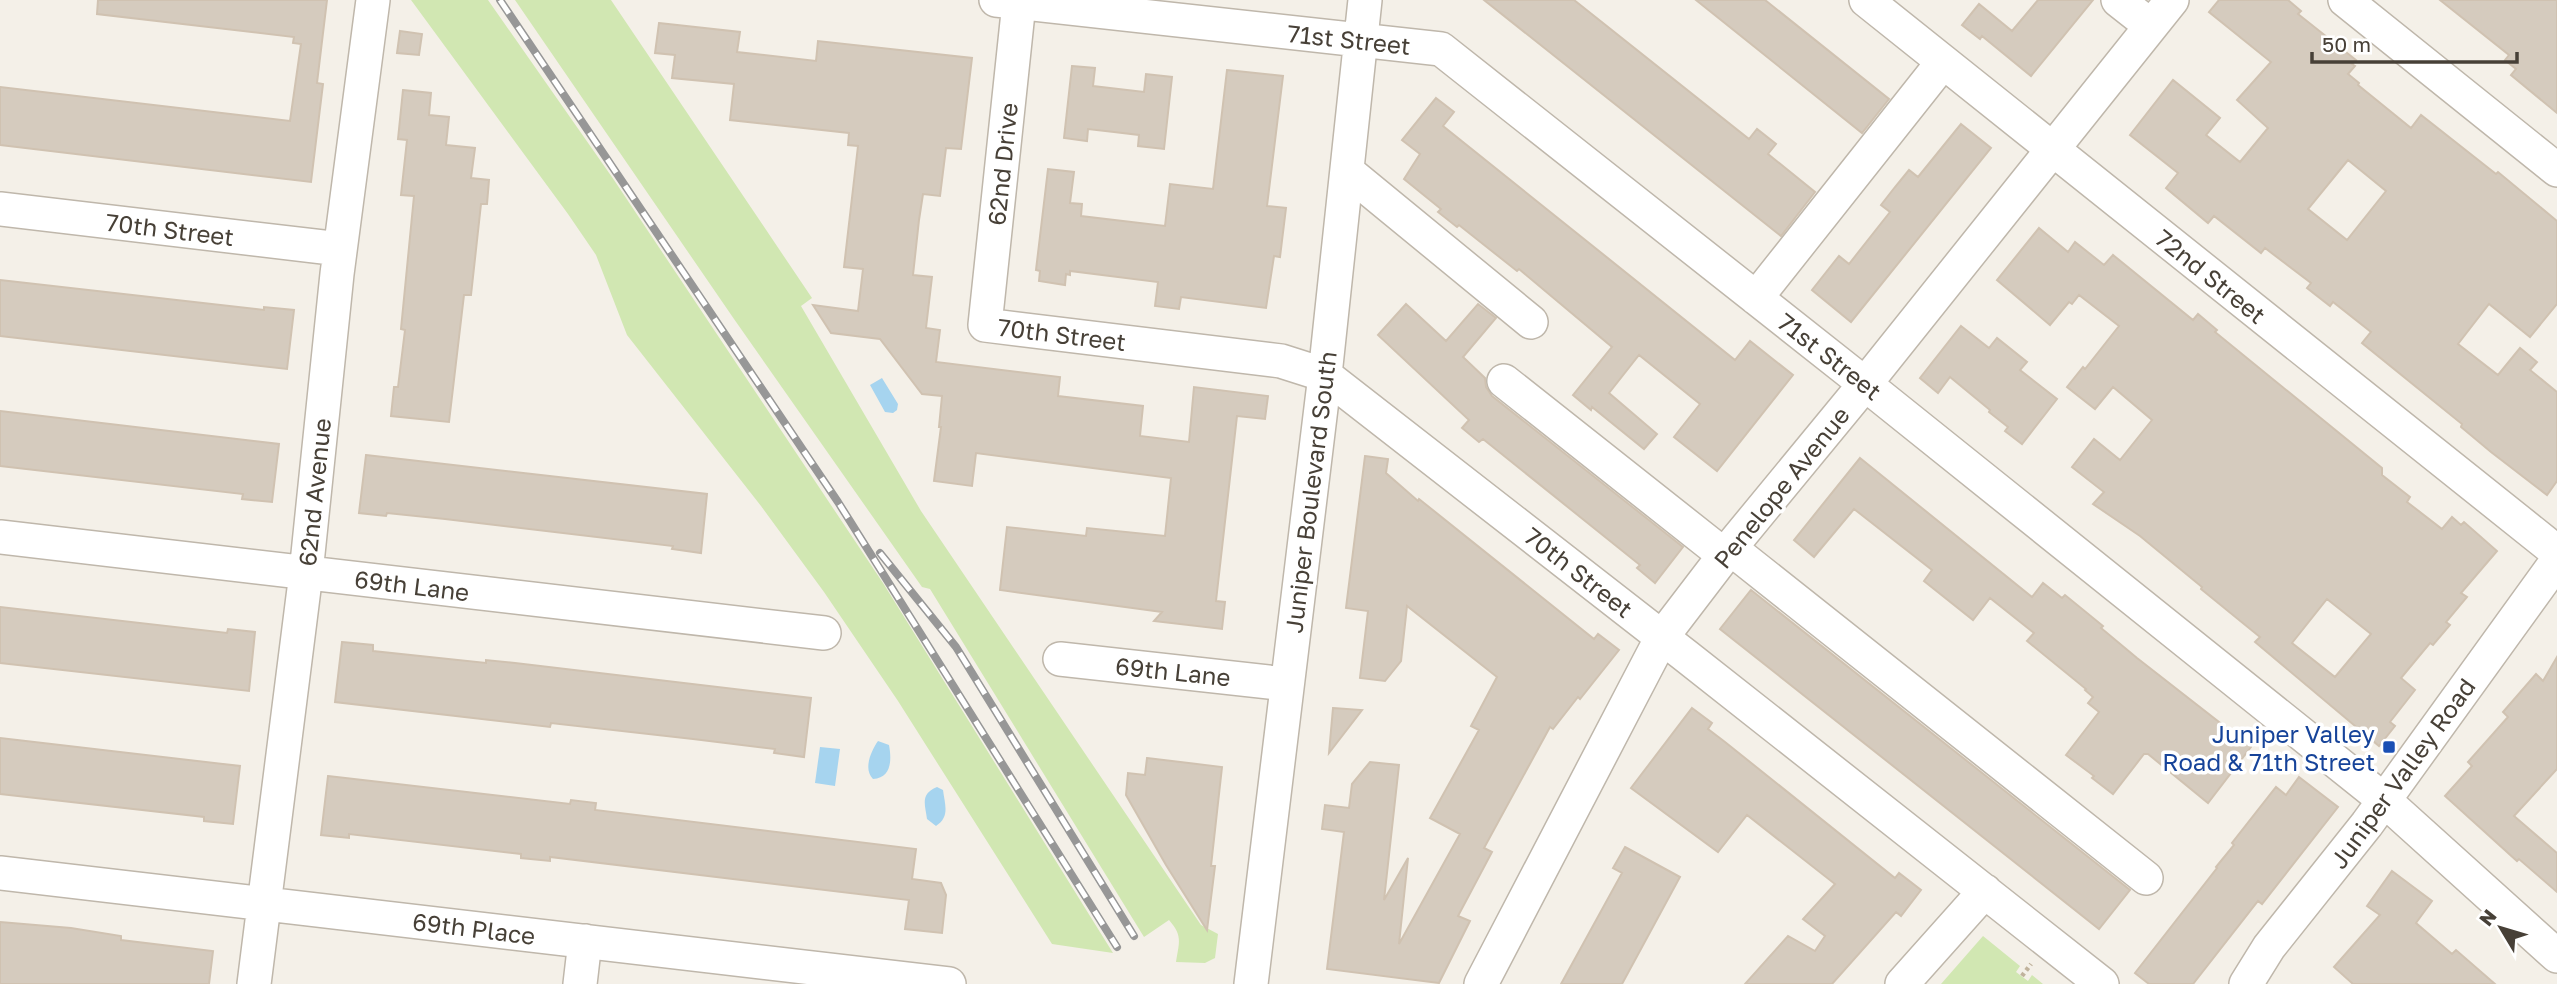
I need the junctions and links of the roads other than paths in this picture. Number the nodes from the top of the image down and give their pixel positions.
1 (373, 0) edge
2 (1365, 0) edge
3 (1866, 0) edge
4 (2118, 0) edge
5 (2172, 0) edge
6 (2345, 0) edge
7 (1008, 2) edge
8 (2151, 26) junction
9 (1361, 41) junction
10 (1943, 62) junction
11 (2052, 150) junction
12 (2557, 170) edge
13 (1347, 171) junction
14 (0, 209) edge
15 (340, 249) junction
16 (1756, 298) junction
17 (1531, 322) dead end
18 (985, 325) joint
19 (1325, 375) junction
20 (1504, 381) dead end
21 (1866, 384) junction
22 (0, 537) edge
23 (1727, 552) junction
24 (2557, 552) edge
25 (2557, 561) edge
26 (306, 573) junction
27 (824, 633) dead end
28 (1662, 637) junction
29 (1060, 659) dead end
30 (1286, 684) junction
31 (2384, 800) junction
32 (0, 873) edge
33 (2146, 877) dead end
34 (1985, 891) junction
35 (264, 904) junction
36 (585, 941) junction
37 (2557, 956) edge
38 (914, 982) edge
39 (254, 984) edge
40 (580, 984) edge
41 (949, 984) edge
42 (1251, 984) edge
43 (1481, 984) edge
44 (1902, 984) edge
45 (2102, 984) edge
46 (2246, 984) edge

1 - 15 street, 62nd Avenue
2 - 9 street, Juniper Boulevard South
3 - 10 street, 72nd Street
4 - 8 street
5 - 8 street, Penelope Avenue
6 - 12 street
7 - 9 street, 71st Street
7 - 18 street, 62nd Drive
8 - 11 street, Penelope Avenue
9 - 13 street, Juniper Boulevard South
9 - 16 street, 71st Street
10 - 11 street, 72nd Street
10 - 16 street
11 - 21 street, Penelope Avenue
11 - 24 street, 72nd Street
13 - 17 street
13 - 19 street, Juniper Boulevard South
14 - 15 street, 70th Street
15 - 26 street, 62nd Avenue
16 - 21 street, 71st Street
18 - 19 street, 70th Street
19 - 28 street, 70th Street
19 - 30 street, Juniper Boulevard South
20 - 23 street
21 - 23 street, Penelope Avenue
21 - 31 street, 71st Street
22 - 26 street, 69th Lane
23 - 28 street, Penelope Avenue
23 - 33 street
25 - 31 street, Juniper Valley Road
26 - 27 street, 69th Lane
26 - 35 street, 62nd Avenue
28 - 34 street, 70th Street
28 - 43 street, Penelope Avenue
29 - 30 street, 69th Lane
30 - 42 street, Juniper Boulevard South
31 - 37 street, 71st Street
31 - 46 street, Juniper Valley Road
32 - 35 street, 69th Place
34 - 44 street
34 - 45 street, 70th Street
35 - 36 street, 69th Place
35 - 39 street, 62nd Avenue
36 - 38 street, 69th Place
36 - 40 street
38 - 41 street, 69th Place

